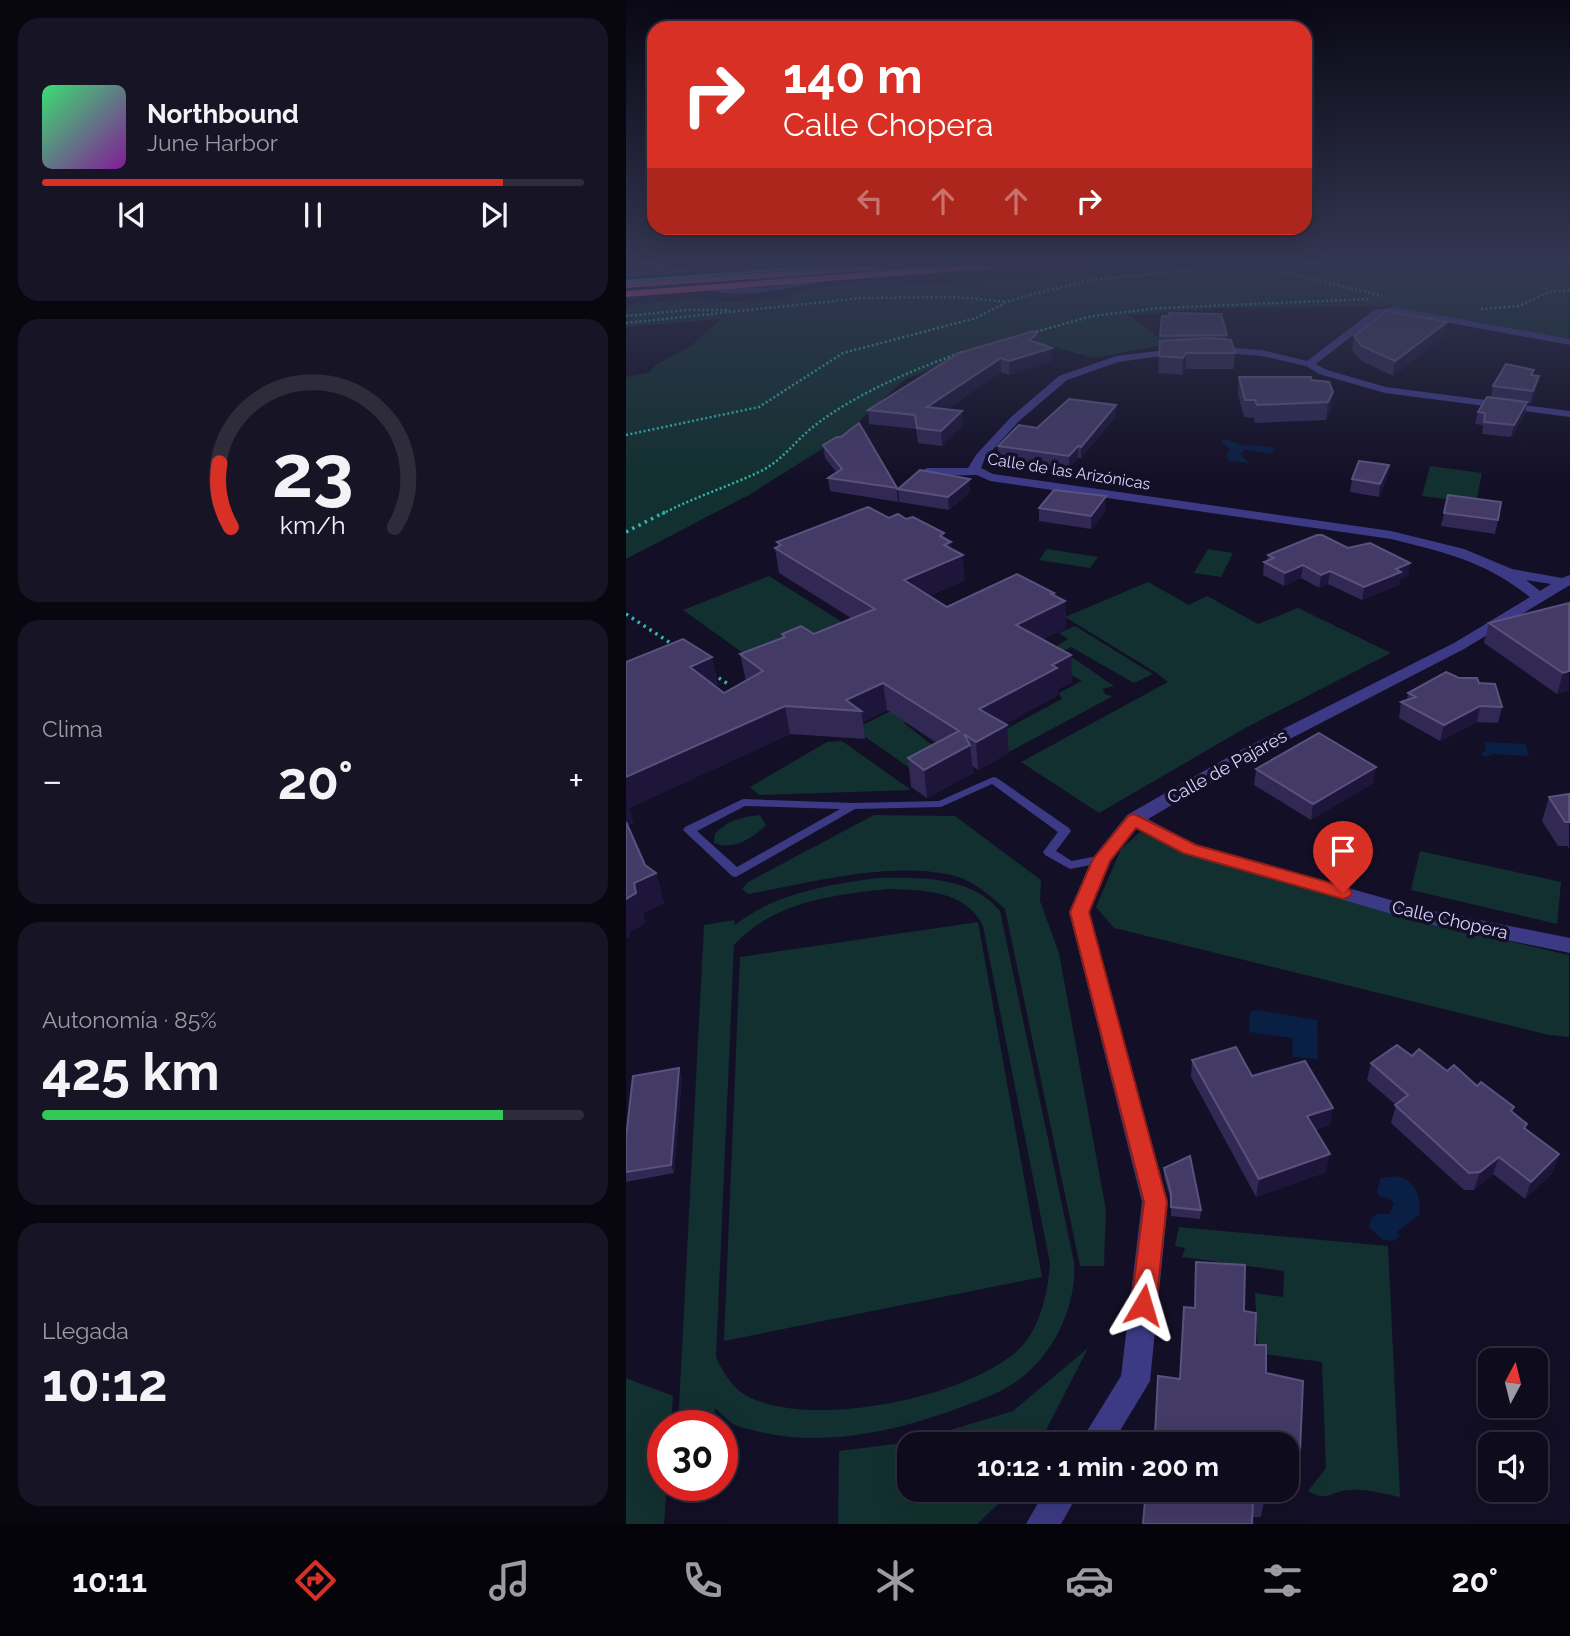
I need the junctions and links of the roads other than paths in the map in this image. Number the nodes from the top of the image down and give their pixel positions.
1 (1345, 336) edge
2 (1537, 336) edge
3 (1569, 342) edge
4 (1309, 363) junction
5 (1569, 414) edge
6 (927, 472) edge
7 (976, 472) junction
8 (1507, 572) junction
9 (1565, 580) edge
10 (1539, 597) junction
11 (853, 806) junction
12 (1134, 819) junction
13 (1102, 859) junction
14 (1569, 946) edge
15 (1102, 1432) edge
16 (1056, 1502) edge
17 (1042, 1524) edge

1 - 4 street
2 - 3 street
4 - 5 street, Calle de las Arizónicas
4 - 7 street, Calle de las Arizónicas
6 - 7 street
7 - 8 street, Calle de las Arizónicas
8 - 9 street
8 - 10 street, Calle de las Arizónicas
9 - 10 street, Calle de Pajares
10 - 12 street, Calle de Pajares
11 - 11 lane
11 - 13 lane
12 - 13 street, Calle de Pajares
12 - 14 street, Calle Chopera
13 - 15 street, Calle de Pajares
16 - 17 street

